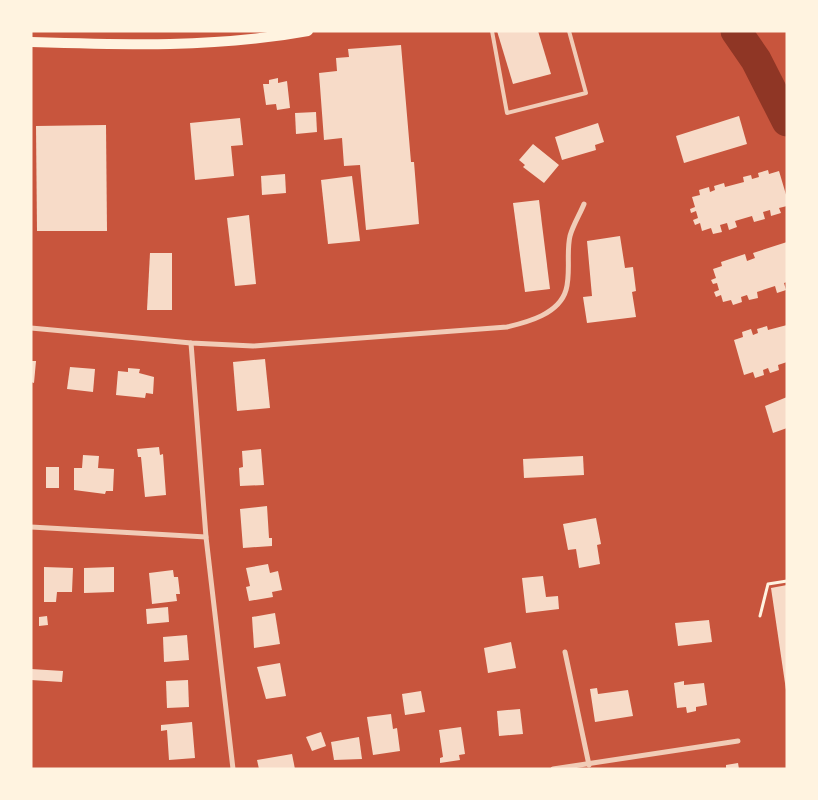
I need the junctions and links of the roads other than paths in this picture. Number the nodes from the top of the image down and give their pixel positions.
1 (308, 31) edge
2 (492, 31) edge
3 (569, 31) edge
4 (31, 42) edge
5 (584, 204) dead end
6 (31, 328) edge
7 (191, 343) junction
8 (31, 527) edge
9 (206, 537) junction
10 (565, 652) dead end
11 (738, 741) dead end
12 (589, 765) junction
13 (233, 769) edge
14 (553, 769) edge

1 - 4 main road
2 - 3 lane
5 - 7 street
6 - 7 street
7 - 9 street
8 - 9 street
9 - 13 street
10 - 12 street
11 - 12 street
12 - 14 street

